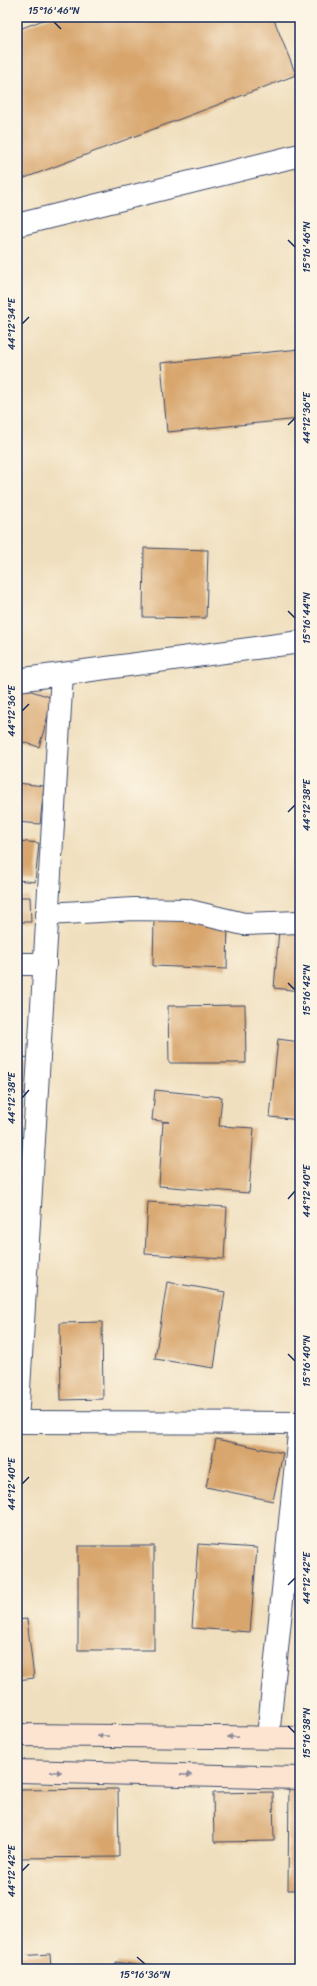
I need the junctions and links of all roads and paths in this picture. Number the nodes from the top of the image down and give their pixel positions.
1 (300, 155) edge
2 (17, 225) edge
3 (300, 642) edge
4 (62, 674) junction
5 (17, 680) edge
6 (47, 914) junction
7 (300, 922) edge
8 (17, 964) edge
9 (45, 964) junction
10 (17, 1422) edge
11 (300, 1424) edge
12 (17, 1735) edge
13 (268, 1737) junction
14 (300, 1738) edge
15 (17, 1771) edge
16 (300, 1778) edge

1 - 2 street
3 - 4 street
4 - 5 street
4 - 6 street
6 - 7 street
6 - 9 street
8 - 9 street
9 - 10 street
10 - 11 street
11 - 13 street
13 -> 12 street
13 - 14 street
15 -> 16 street

